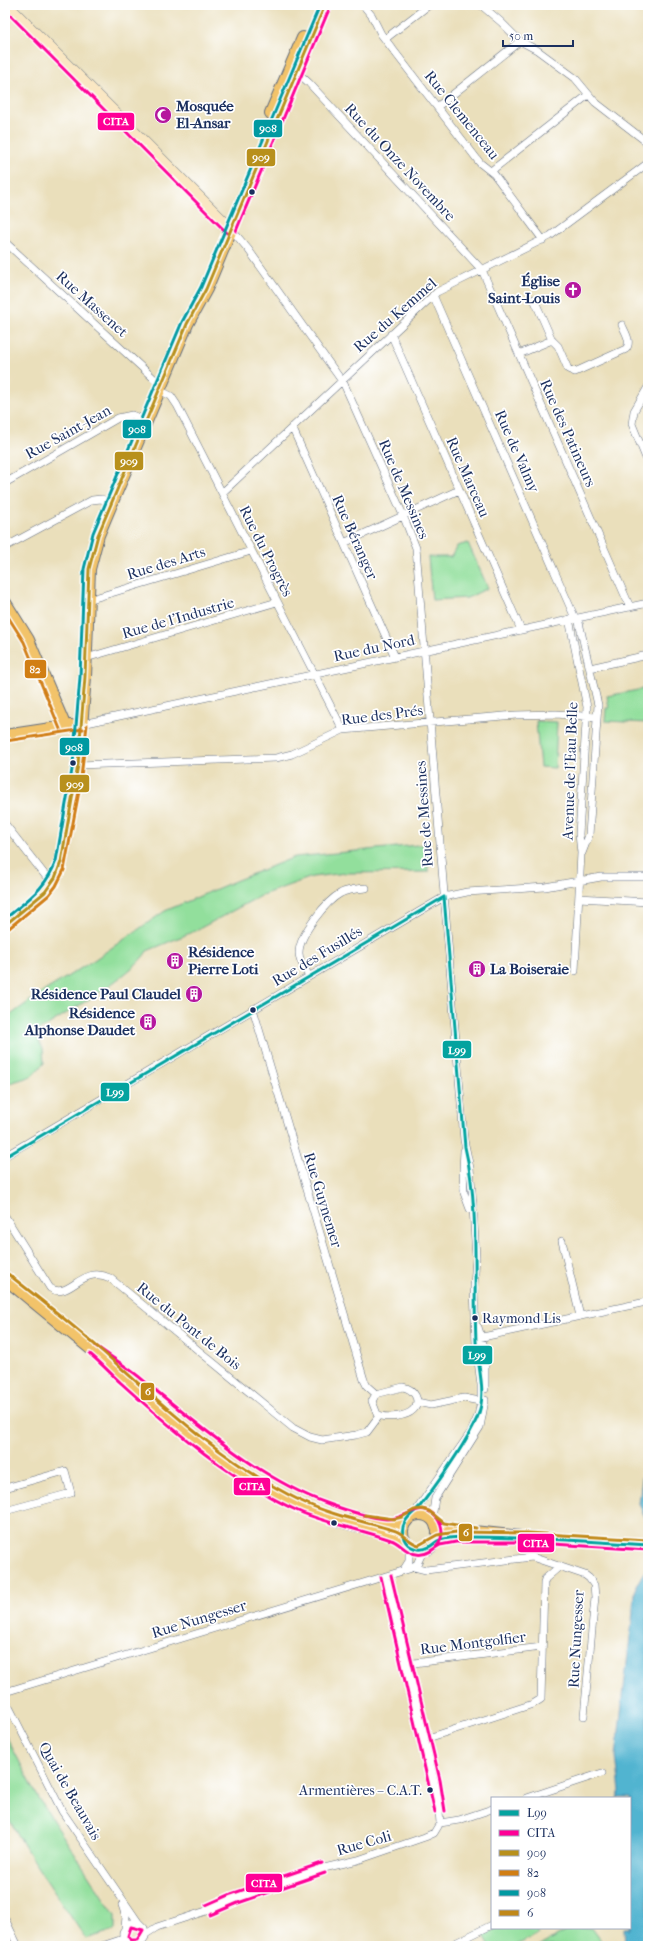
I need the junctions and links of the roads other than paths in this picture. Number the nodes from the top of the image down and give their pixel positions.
1 (7, 5) edge
2 (316, 5) edge
3 (325, 5) edge
4 (363, 5) edge
5 (429, 5) edge
6 (480, 5) edge
7 (385, 40) junction
8 (520, 41) junction
9 (297, 72) junction
10 (588, 95) junction
11 (437, 107) junction
12 (648, 143) edge
13 (648, 163) edge
14 (491, 171) junction
15 (228, 227) junction
16 (543, 240) junction
17 (5, 242) edge
18 (482, 270) junction
19 (433, 295) junction
20 (534, 299) dead end
21 (622, 325) dead end
22 (391, 334) junction
23 (552, 340) junction
24 (519, 354) junction
25 (341, 380) junction
26 (160, 387) junction
27 (648, 387) edge
28 (146, 420) junction
29 (292, 427) junction
30 (648, 463) edge
31 (5, 483) edge
32 (459, 490) junction
33 (222, 492) junction
34 (112, 502) junction
35 (403, 515) junction
36 (344, 543) junction
37 (5, 547) edge
38 (251, 551) junction
39 (88, 600) junction
40 (277, 602) junction
41 (5, 603) edge
42 (648, 603) edge
43 (630, 607) junction
44 (574, 618) junction
45 (521, 630) junction
46 (424, 651) junction
47 (648, 655) edge
48 (395, 657) junction
49 (86, 658) junction
50 (590, 668) junction
51 (314, 675) junction
52 (587, 716) junction
53 (598, 717) junction
54 (430, 722) junction
55 (82, 724) junction
56 (65, 727) junction
57 (344, 730) junction
58 (5, 736) edge
59 (78, 765) junction
60 (5, 824) edge
61 (582, 854) junction
62 (648, 877) edge
63 (580, 880) junction
64 (52, 884) junction
65 (366, 888) dead end
66 (444, 897) junction
67 (579, 898) junction
68 (648, 902) edge
69 (5, 925) edge
70 (574, 970) dead end
71 (309, 976) junction
72 (253, 1009) junction
73 (6, 1156) edge
74 (5, 1216) edge
75 (562, 1241) dead end
76 (5, 1278) edge
77 (646, 1302) dead end
78 (580, 1316) junction
79 (479, 1337) junction
80 (99, 1355) junction
81 (376, 1394) junction
82 (483, 1401) junction
83 (417, 1402) junction
84 (379, 1416) junction
85 (9, 1487) edge
86 (5, 1512) edge
87 (410, 1518) junction
88 (434, 1522) junction
89 (521, 1537) junction
90 (435, 1541) junction
91 (407, 1544) junction
92 (648, 1545) edge
93 (424, 1549) junction
94 (410, 1566) junction
95 (560, 1566) junction
96 (386, 1576) junction
97 (542, 1647) junction
98 (406, 1664) junction
99 (5, 1692) edge
100 (5, 1699) edge
101 (584, 1716) dead end
102 (425, 1739) junction
103 (602, 1773) dead end
104 (530, 1797) edge
105 (491, 1809) edge
106 (440, 1823) junction
107 (117, 1894) junction
108 (5, 1919) edge
109 (172, 1922) junction
110 (140, 1924) junction
111 (491, 1925) edge
112 (124, 1927) junction
113 (146, 1936) junction
114 (124, 1939) junction
115 (18, 1946) edge
116 (102, 1946) edge
117 (132, 1946) edge
118 (147, 1946) edge
119 (449, 1946) edge

1 - 15 street
2 - 15 main road
3 - 9 main road
4 - 7 street, Rue Clemenceau
5 - 7 street
6 - 8 street
7 - 11 street, Rue Clemenceau
8 - 10 street
8 - 11 street
9 - 15 main road
9 - 18 street, Rue du Onze Novembre
10 - 12 street
10 - 14 street
11 - 14 street, Rue Clemenceau
13 - 16 street, Rue du Kemmel
14 - 16 street, Rue Clemenceau
15 - 25 street, Rue de Messines
15 - 26 main road
16 - 18 street, Rue du Kemmel
17 - 26 street, Rue Massenet
18 - 19 street, Rue du Kemmel
18 - 24 street, Rue des Patineurs
19 - 22 street, Rue du Kemmel
19 - 44 street, Rue de Valmy
20 - 23 street
21 - 23 street
22 - 25 street, Rue du Kemmel
22 - 32 street, Rue Marceau
23 - 24 street
24 - 43 street, Rue des Patineurs
25 - 29 street, Rue du Kemmel
25 - 35 street, Rue de Messines
26 - 28 main road
26 - 33 street, Rue du Progrès
27 - 30 street
28 - 31 street, Rue Saint-Jean
28 - 34 main road
29 - 33 street, Rue du Kemmel
29 - 36 street, Rue Béranger
32 - 35 street
32 - 45 street, Rue Marceau
33 - 38 street, Rue du Progrès
34 - 37 street
34 - 39 main road
35 - 36 street
35 - 46 street, Rue de Messines
36 - 48 street, Rue Béranger
38 - 39 street, Rue des Arts
38 - 40 street, Rue du Progrès
39 - 49 main road
40 - 49 street, Rue de l'Industrie
40 - 51 street, Rue du Progrès
41 - 56 main road
42 - 43 street, Rue du Nord
43 - 44 street, Rue du Nord
44 - 45 street, Rue du Nord
44 - 50 street, Avenue de l'Eau Belle
44 - 52 street, Avenue de l'Eau Belle
45 - 46 street, Rue du Nord
46 - 48 street, Rue du Nord
46 - 54 street, Rue de Messines
47 - 50 street
48 - 51 street, Rue du Nord
49 - 55 main road
50 - 53 street, Avenue de l'Eau Belle
51 - 55 street, Rue du Nord
51 - 57 street, Rue du Progrès
52 - 53 street, Rue des Prés
52 - 54 street, Rue des Prés
52 - 61 street, Avenue de l'Eau Belle
53 - 61 street, Avenue de l'Eau Belle
54 - 57 street, Rue des Prés
54 - 66 street, Rue de Messines
55 - 56 main road
55 - 59 main road
56 - 58 main road
57 - 59 street, Rue des Prés
59 - 64 main road
60 - 64 street
61 - 63 street, Avenue de l'Eau Belle
62 - 63 street, Rue des Fusillés
63 - 66 street, Rue des Fusillés
63 - 67 street, Avenue de l'Eau Belle
64 - 69 main road
65 - 71 street
66 - 71 street, Rue des Fusillés
66 - 79 street, Rue de Messines
67 - 68 street
67 - 70 street, Avenue de l'Eau Belle
71 - 72 street, Rue des Fusillés
72 - 73 street, Rue des Fusillés
72 - 81 street, Rue Guynemer
74 - 84 street, Rue du Pont de Bois
75 - 78 street
76 - 80 main road
77 - 78 street
78 - 79 street
79 - 82 street, Rue de Messines
80 - 87 main road
80 - 91 main road
81 - 83 street
81 - 84 street
82 - 83 street
82 - 87 street
82 - 88 street
83 - 84 street
85 - 86 street
87 - 88 main road
87 - 91 main road
88 - 89 main road
88 - 90 main road
89 - 90 main road
89 - 92 main road
90 - 93 main road
91 - 93 main road
91 - 94 street
93 - 94 street
94 - 95 street, Rue Nungesser
94 - 96 street, Rue Nungesser
95 - 97 street
95 - 101 street, Rue Nungesser
96 - 98 street
96 - 99 street, Rue Nungesser
97 - 98 street, Rue Montgolfier
97 - 102 street
98 - 102 street
100 - 107 street, Quai de Beauvais
102 - 106 street
103 - 104 street
105 - 106 street
106 - 109 street, Rue Coli
107 - 110 street, Quai de Beauvais
107 - 112 street, Quai de Beauvais
108 - 115 street
109 - 110 street, Rue Coli
109 - 113 street, Rue Coli
110 - 112 street
110 - 113 street
111 - 119 street
112 - 114 street
113 - 117 street
113 - 118 street
114 - 116 street
114 - 117 street

